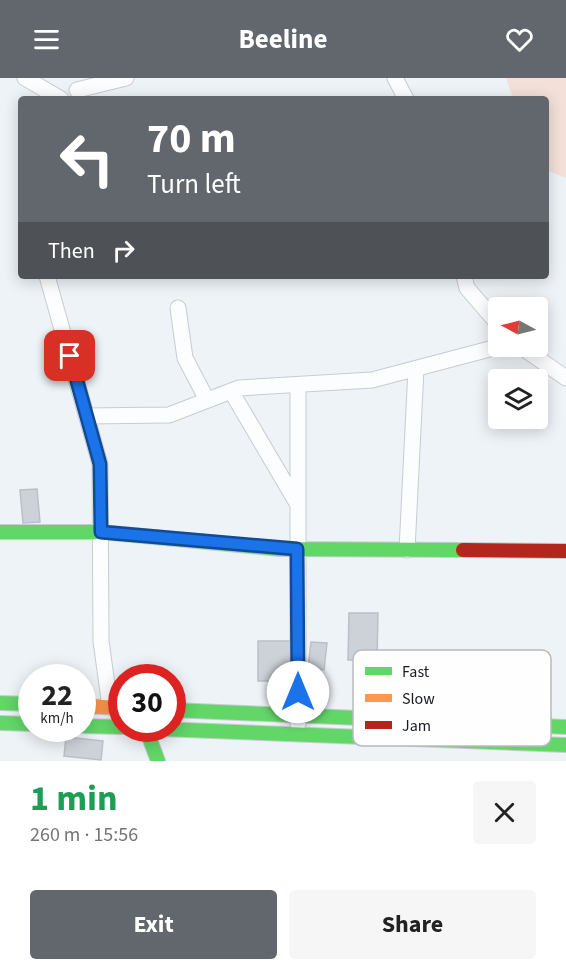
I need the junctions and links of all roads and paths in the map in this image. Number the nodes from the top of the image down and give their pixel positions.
1 (25, 78) edge
2 (126, 78) edge
3 (395, 78) edge
4 (78, 89) edge
5 (56, 96) edge
6 (404, 96) edge
7 (48, 279) edge
8 (465, 279) edge
9 (178, 308) dead end
10 (488, 312) edge
11 (488, 350) edge
12 (536, 357) edge
13 (417, 369) junction
14 (566, 378) edge
15 (298, 385) junction
16 (231, 391) junction
17 (207, 400) junction
18 (86, 416) junction
19 (299, 506) junction
20 (0, 532) edge
21 (101, 532) junction
22 (297, 549) junction
23 (407, 550) junction
24 (566, 551) edge
25 (108, 672) edge
26 (0, 703) edge
27 (18, 704) edge
28 (186, 711) edge
29 (298, 716) junction
30 (353, 718) edge
31 (0, 723) edge
32 (18, 724) edge
33 (551, 726) edge
34 (566, 727) edge
35 (186, 730) edge
36 (298, 734) junction
37 (353, 736) edge
38 (151, 742) edge
39 (551, 744) edge
40 (566, 745) edge
41 (158, 761) edge

1 - 5 street
2 - 4 street
3 - 6 street
7 - 18 street
8 - 10 street
9 - 17 street
11 - 13 street
12 - 14 street
13 - 15 street
13 - 23 street
15 - 16 street
15 - 19 street
16 - 17 street
16 - 19 street
17 - 18 street
18 - 21 street
19 - 22 street
20 - 21 main road
21 - 22 main road
21 - 25 street
22 - 23 main road
22 - 29 street
23 - 24 main road
26 - 27 main road
28 - 29 main road
29 - 30 main road
29 - 36 street
31 - 32 main road
33 - 34 main road
35 - 36 main road
36 - 37 main road
38 - 41 main road
39 - 40 main road

